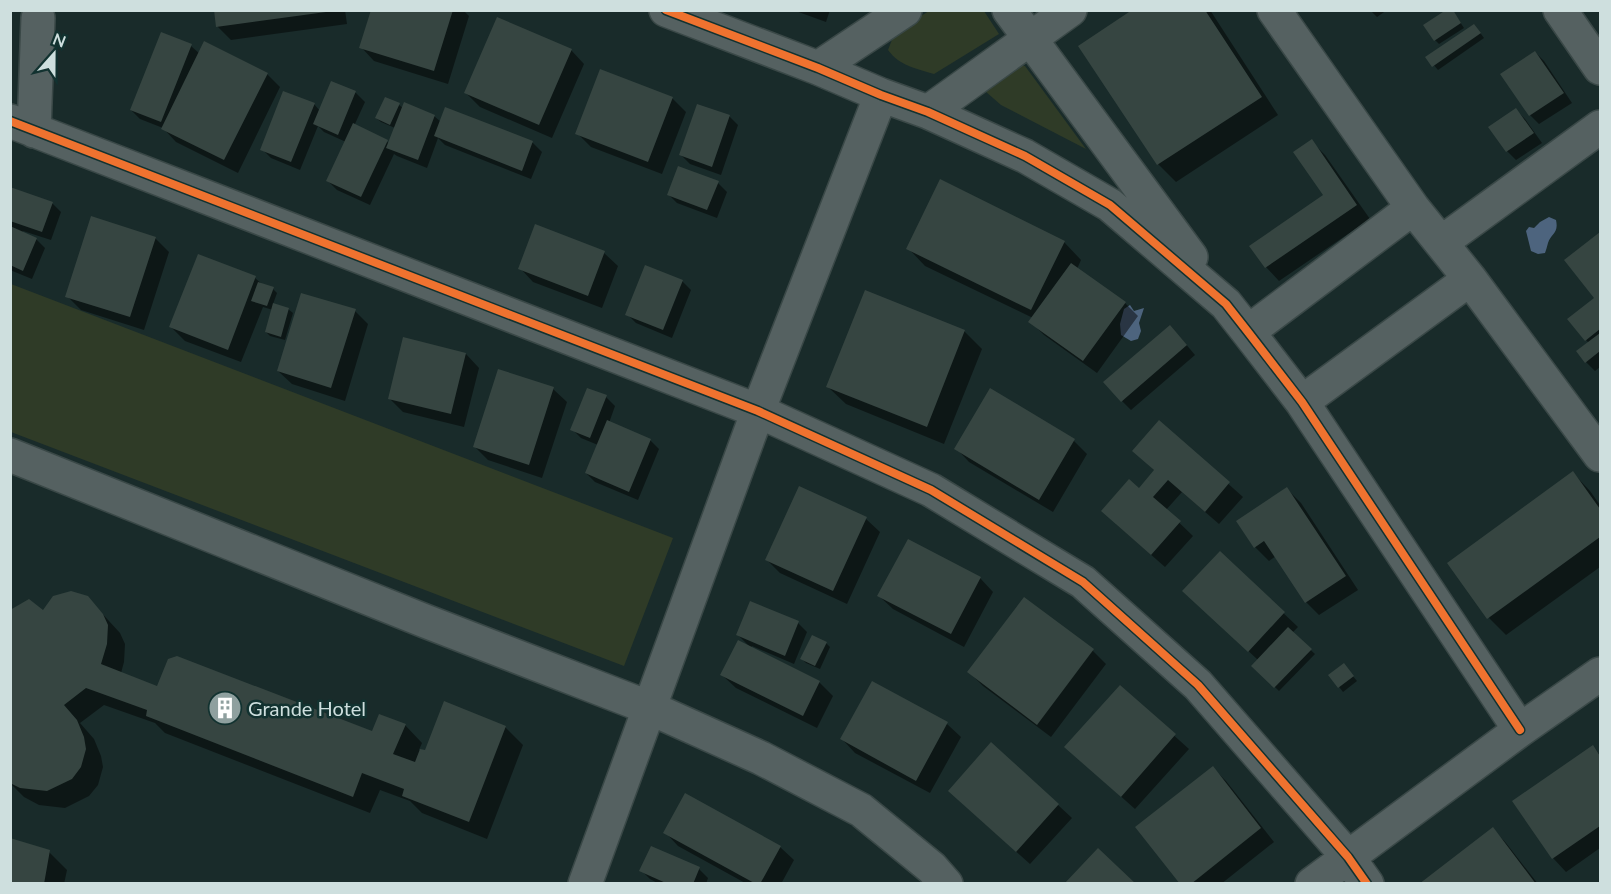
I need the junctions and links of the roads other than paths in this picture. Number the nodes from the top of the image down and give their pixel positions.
1 (666, 10) edge
2 (905, 10) edge
3 (1009, 10) edge
4 (1070, 10) edge
5 (1274, 10) edge
6 (1560, 10) edge
7 (44, 14) edge
8 (10, 37) edge
9 (1029, 39) junction
10 (818, 68) junction
11 (1600, 68) edge
12 (881, 95) junction
13 (928, 112) junction
14 (22, 126) edge
15 (1600, 127) edge
16 (1413, 208) junction
17 (1442, 242) junction
18 (1470, 279) junction
19 (1226, 304) junction
20 (1248, 332) junction
21 (1302, 402) junction
22 (758, 411) junction
23 (10, 455) edge
24 (1600, 455) edge
25 (1600, 674) edge
26 (650, 708) junction
27 (1520, 730) junction
28 (1348, 857) junction
29 (585, 884) edge
30 (946, 884) edge
31 (1312, 884) edge
32 (1367, 884) edge

1 - 10 street
2 - 10 street
3 - 9 street
4 - 9 street
5 - 16 street
6 - 11 street
7 - 8 street
7 - 14 street
9 - 13 street
9 - 19 street
10 - 12 street
12 - 13 street
12 - 22 street
13 - 19 street
14 - 22 street
15 - 17 street
16 - 17 street
16 - 20 street
17 - 18 street
18 - 21 street
18 - 24 street
19 - 20 street
20 - 21 street
21 - 27 street
22 - 26 street
22 - 28 street
23 - 26 street
25 - 27 street
26 - 29 street
26 - 30 street
27 - 28 street
28 - 31 street
28 - 32 street

